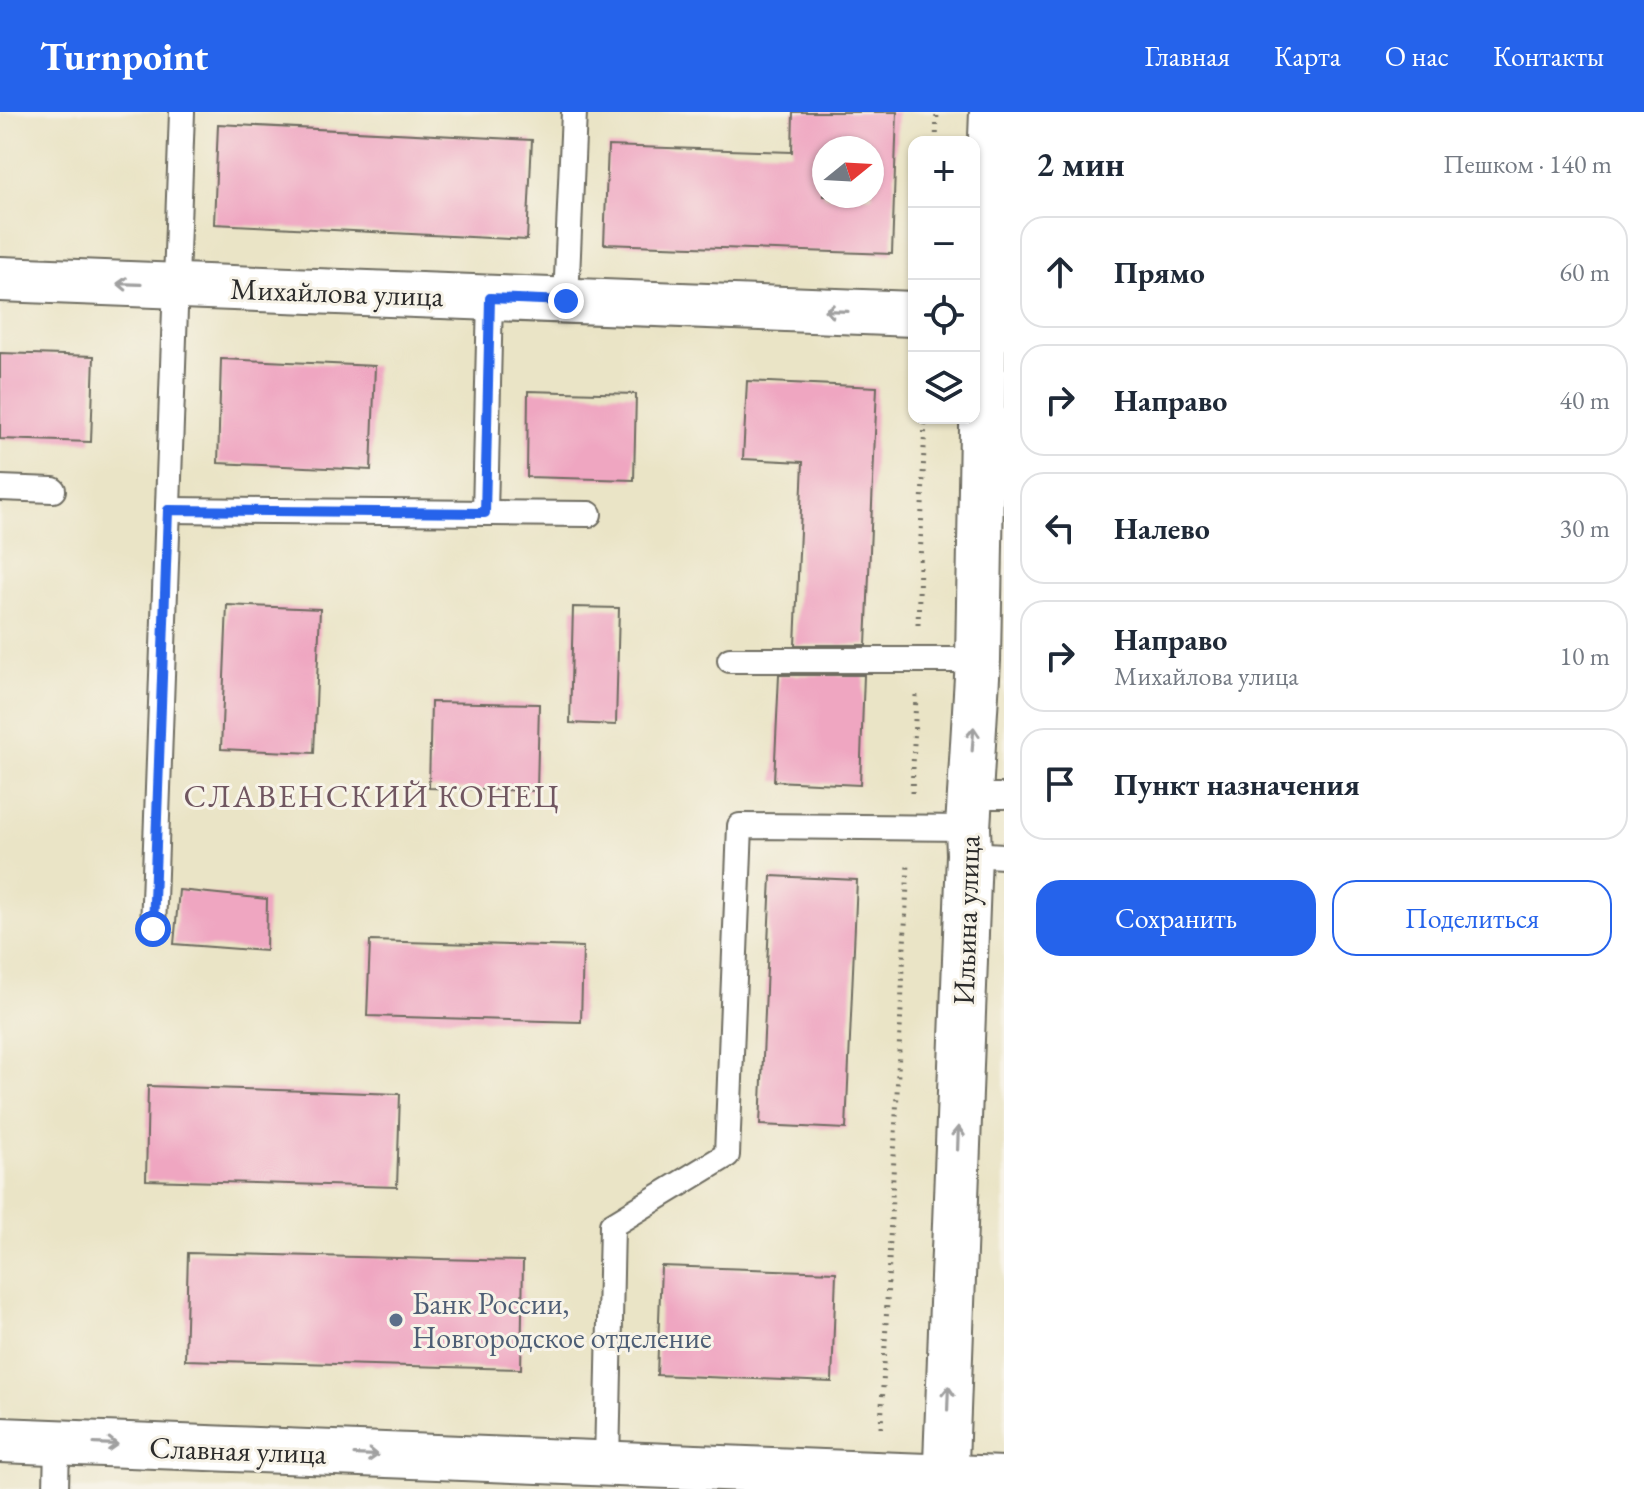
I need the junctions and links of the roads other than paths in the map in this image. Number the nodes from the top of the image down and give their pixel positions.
1 (182, 112) edge
2 (574, 112) edge
3 (992, 112) edge
4 (0, 279) edge
5 (176, 286) junction
6 (490, 298) junction
7 (566, 301) junction
8 (908, 314) edge
9 (987, 315) edge
10 (0, 488) edge
11 (53, 490) dead end
12 (168, 510) junction
13 (485, 513) junction
14 (589, 514) dead end
15 (730, 660) dead end
16 (978, 660) junction
17 (983, 826) edge
18 (153, 929) dead end
19 (0, 1440) edge
20 (57, 1443) junction
21 (607, 1464) junction
22 (686, 1478) edge
23 (1004, 1479) edge
24 (945, 1482) edge
25 (56, 1489) edge

1 - 5 lane
2 - 7 lane
3 - 9 street, Ильина улица
5 -> 4 street, Михайлова улица
5 - 6 street, Михайлова улица
5 - 12 lane
6 - 7 street, Михайлова улица
6 - 13 lane
8 -> 7 street, Михайлова улица
9 - 16 street, Ильина улица
10 - 11 lane
12 - 13 lane
12 - 18 lane
13 - 14 lane
15 - 16 lane
17 -> 16 street, Ильина улица
17 - 21 lane
24 -> 17 street, Ильина улица
19 - 20 street, Славная улица
20 -> 21 street, Славная улица
20 - 25 lane
21 - 22 street, Славная улица
22 - 24 street, Славная улица
23 - 24 street, Славная улица

